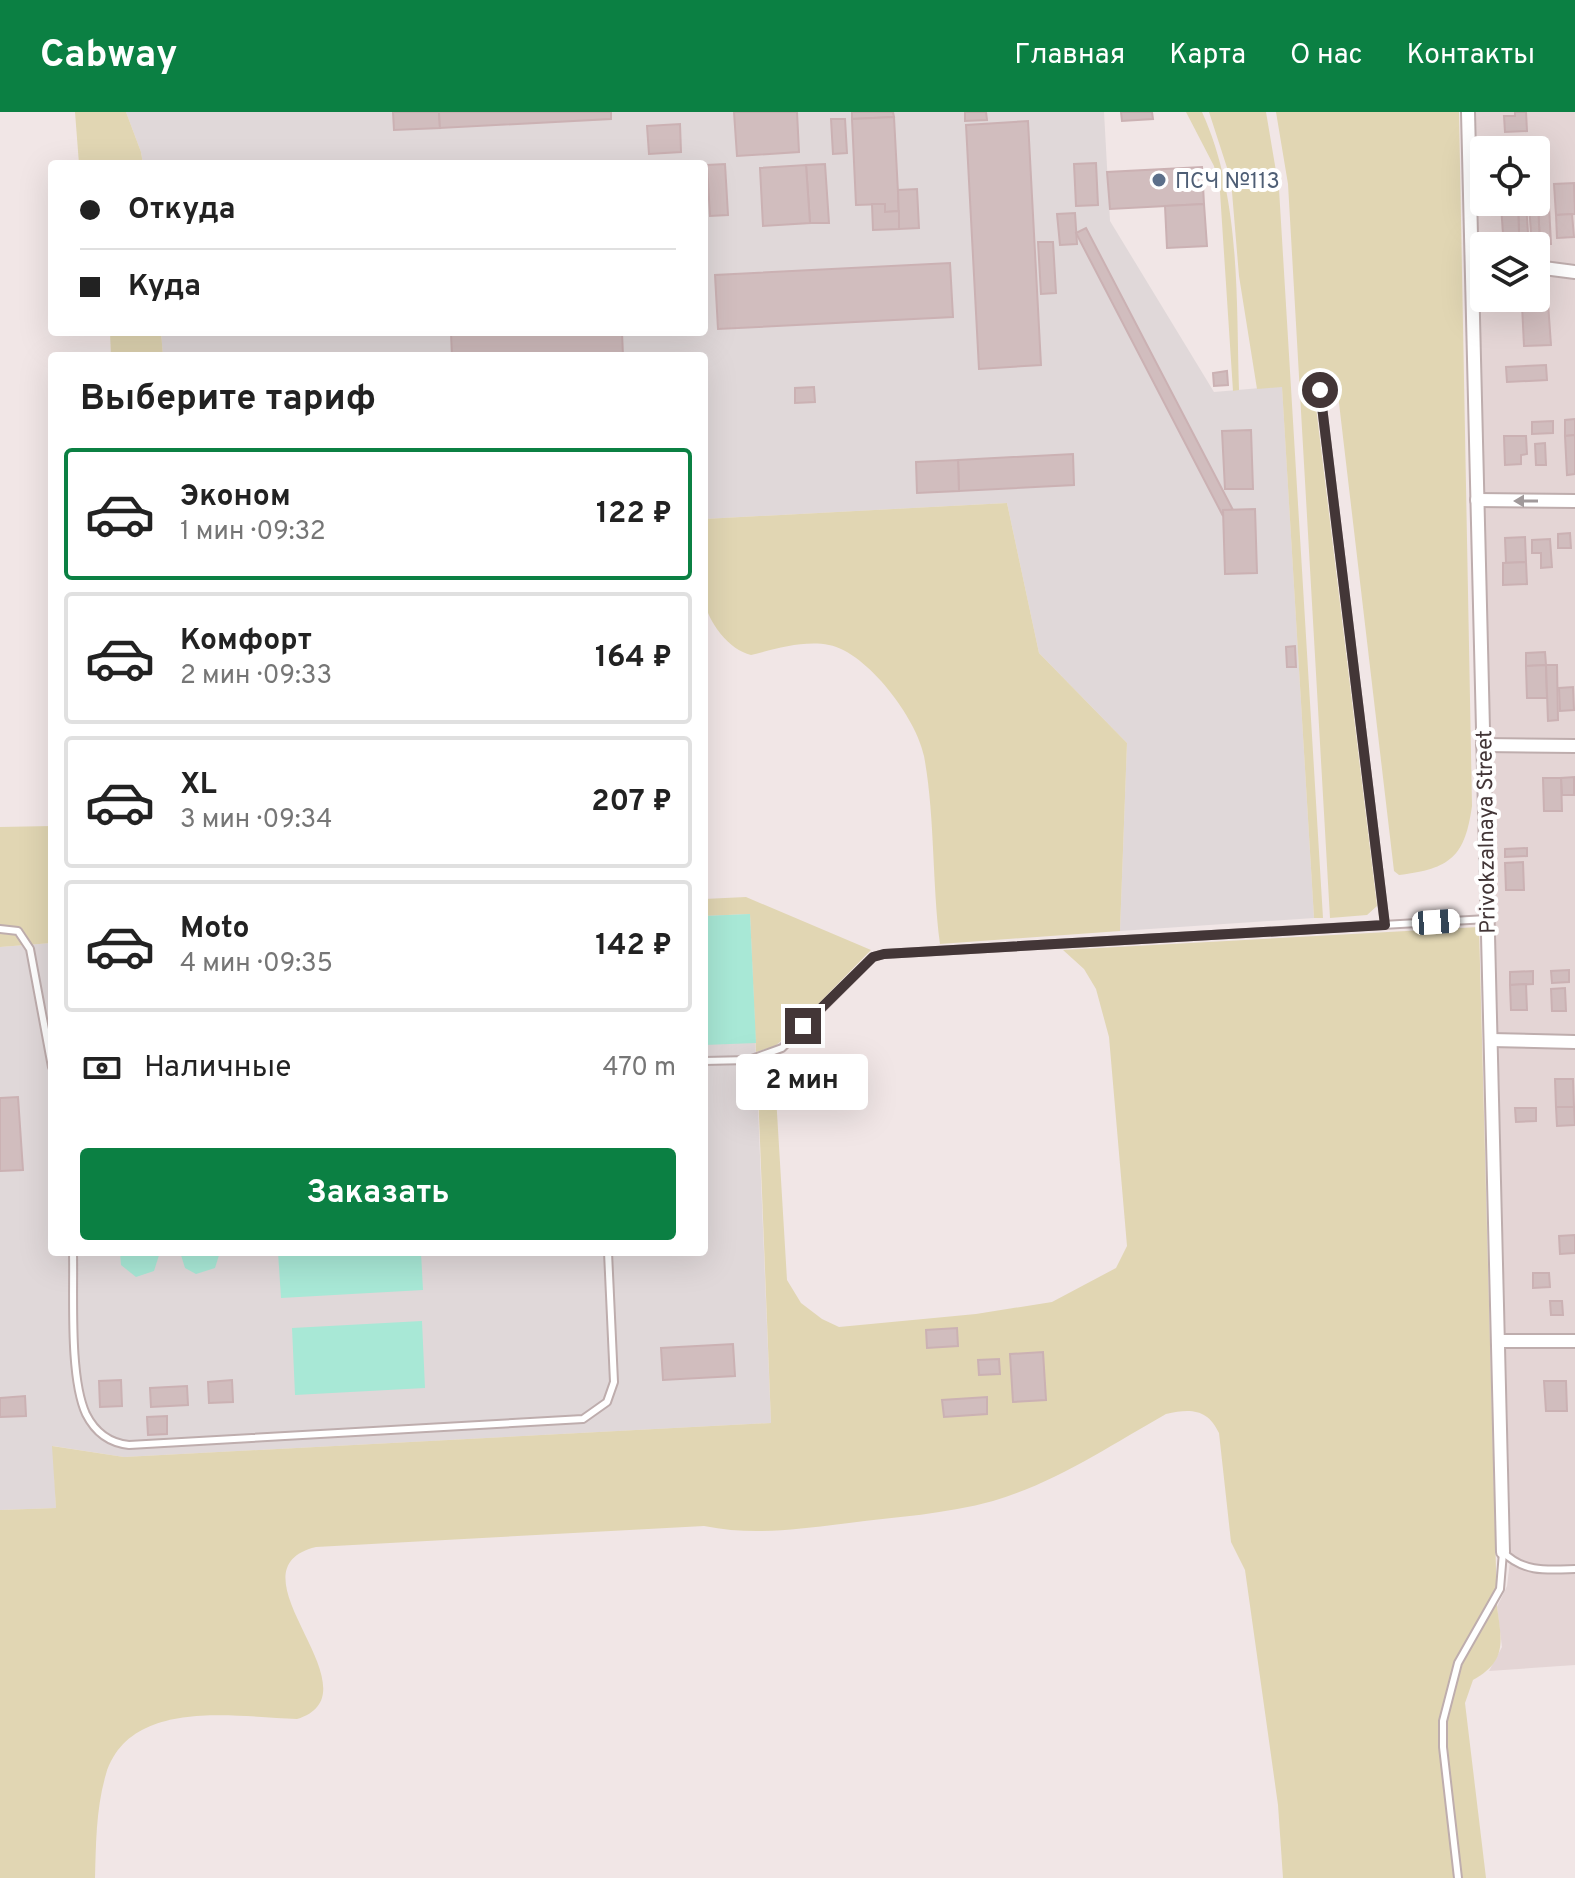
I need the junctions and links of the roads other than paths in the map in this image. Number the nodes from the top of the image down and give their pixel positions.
1 (1468, 112) edge
2 (1477, 232) edge
3 (1550, 269) edge
4 (1575, 272) edge
5 (1478, 312) edge
6 (1320, 390) dead end
7 (1477, 500) junction
8 (1575, 501) edge
9 (1483, 745) junction
10 (1575, 746) edge
11 (1487, 919) junction
12 (1385, 925) junction
13 (0, 929) edge
14 (1491, 1040) junction
15 (48, 1041) edge
16 (1575, 1042) edge
17 (708, 1061) edge
18 (73, 1256) edge
19 (608, 1256) edge
20 (1498, 1341) junction
21 (1575, 1341) edge
22 (1503, 1552) junction
23 (1575, 1569) edge
24 (1458, 1878) edge

1 - 2 street, Privokzalnaya Street
3 - 4 street
5 - 7 street, Privokzalnaya Street
6 - 12 lane
8 -> 7 street
7 - 9 street, Privokzalnaya Street
9 - 10 street
9 - 11 street, Privokzalnaya Street
11 - 12 lane
11 - 14 street, Privokzalnaya Street
12 - 17 lane
13 - 15 lane
14 - 16 street
14 - 20 street, Privokzalnaya Street
18 - 19 lane
20 - 21 street
20 - 22 street, Privokzalnaya Street
22 - 23 lane
22 - 24 lane

